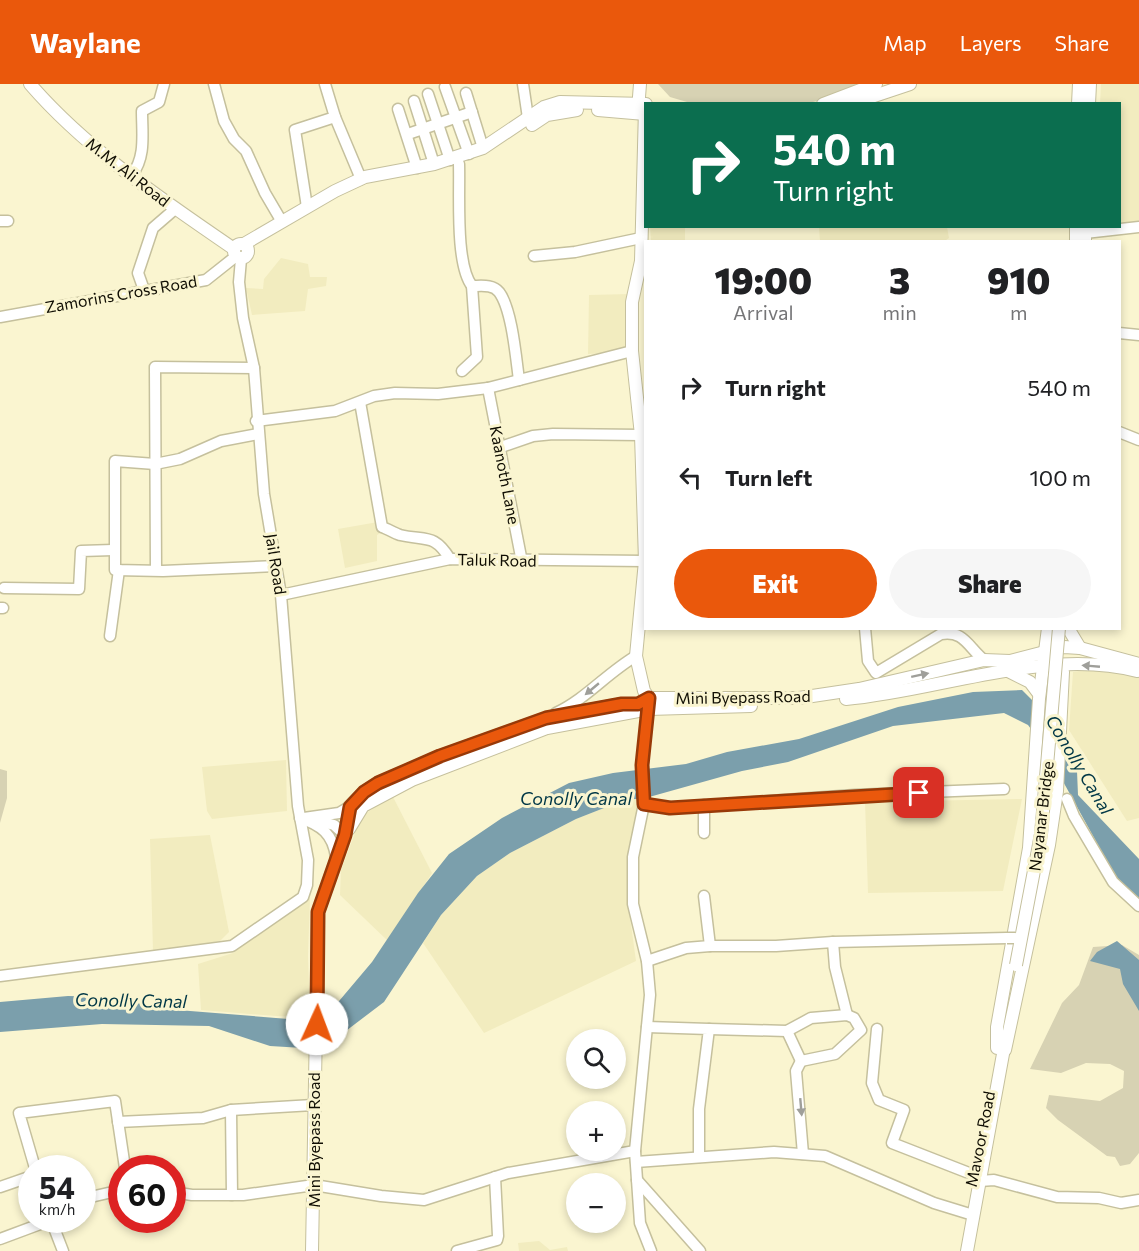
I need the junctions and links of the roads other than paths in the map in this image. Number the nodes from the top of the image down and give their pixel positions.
1 (30, 84) edge
2 (164, 84) edge
3 (214, 84) edge
4 (325, 84) edge
5 (523, 84) edge
6 (639, 84) edge
7 (646, 84) edge
8 (876, 84) edge
9 (910, 84) edge
10 (1079, 84) edge
11 (1090, 84) edge
12 (445, 87) dead end
13 (466, 93) dead end
14 (428, 94) dead end
15 (414, 101) dead end
16 (644, 102) edge
17 (828, 102) edge
18 (856, 102) edge
19 (1078, 102) edge
20 (1089, 102) edge
21 (644, 108) edge
22 (398, 109) dead end
23 (472, 112) junction
24 (335, 117) junction
25 (456, 117) junction
26 (528, 118) junction
27 (439, 123) junction
28 (423, 129) junction
29 (408, 134) junction
30 (475, 153) junction
31 (454, 162) junction
32 (434, 164) junction
33 (417, 168) junction
34 (132, 175) junction
35 (361, 179) junction
36 (307, 207) junction
37 (175, 209) junction
38 (282, 222) junction
39 (1139, 228) edge
40 (1082, 234) edge
41 (641, 238) junction
42 (241, 252) junction
43 (534, 256) dead end
44 (472, 286) junction
45 (144, 290) junction
46 (0, 317) edge
47 (1121, 333) edge
48 (1139, 335) edge
49 (632, 351) junction
50 (254, 368) junction
51 (462, 371) dead end
52 (519, 380) junction
53 (488, 388) junction
54 (360, 402) junction
55 (642, 416) edge
56 (256, 421) junction
57 (1121, 433) edge
58 (258, 434) junction
59 (640, 435) junction
60 (1139, 440) edge
61 (501, 447) junction
62 (155, 464) junction
63 (644, 536) edge
64 (113, 550) junction
65 (450, 559) junction
66 (644, 561) edge
67 (522, 562) junction
68 (276, 566) junction
69 (119, 570) junction
70 (156, 570) junction
71 (644, 572) edge
72 (4, 588) dead end
73 (281, 595) junction
74 (865, 630) edge
75 (1048, 630) edge
76 (1059, 630) edge
77 (1066, 630) edge
78 (1067, 630) edge
79 (110, 636) dead end
80 (1080, 648) junction
81 (1045, 652) junction
82 (636, 656) junction
83 (1063, 659) junction
84 (984, 660) junction
85 (1043, 665) junction
86 (1138, 667) edge
87 (1009, 671) junction
88 (1039, 697) junction
89 (649, 704) junction
90 (546, 718) junction
91 (1004, 789) dead end
92 (1062, 795) junction
93 (644, 804) junction
94 (704, 805) junction
95 (350, 807) junction
96 (1032, 808) junction
97 (1054, 813) junction
98 (300, 818) junction
99 (704, 833) dead end
100 (345, 835) junction
101 (336, 857) junction
102 (704, 896) dead end
103 (1139, 906) edge
104 (1014, 938) dead end
105 (833, 942) junction
106 (710, 946) junction
107 (647, 960) junction
108 (1016, 965) joint
109 (0, 976) edge
110 (847, 1015) junction
111 (647, 1027) junction
112 (709, 1029) junction
113 (877, 1029) dead end
114 (787, 1031) junction
115 (1001, 1049) junction
116 (801, 1061) junction
117 (314, 1105) junction
118 (231, 1110) junction
119 (118, 1122) junction
120 (803, 1154) junction
121 (31, 1155) edge
122 (123, 1155) edge
123 (636, 1156) junction
124 (699, 1157) junction
125 (495, 1177) junction
126 (977, 1178) junction
127 (637, 1180) junction
128 (18, 1181) edge
129 (314, 1185) junction
130 (0, 1187) edge
131 (186, 1194) edge
132 (232, 1195) junction
133 (1139, 1200) edge
134 (970, 1215) junction
135 (18, 1232) edge
136 (56, 1233) edge
137 (0, 1239) edge
138 (63, 1251) edge
139 (312, 1251) edge
140 (457, 1251) edge
141 (651, 1251) edge
142 (700, 1251) edge
143 (960, 1251) edge
144 (967, 1251) edge

1 - 34 main road, M.M. Ali Road
2 - 34 street
3 - 38 street
4 - 24 street
5 - 26 street
6 - 21 main road
7 - 16 main road
8 - 17 main road
9 - 18 main road
10 - 19 main road
11 - 20 main road
12 - 25 street
13 - 23 street
14 - 27 street
15 - 28 street
21 - 26 main road
21 - 30 main road
21 - 41 main road
22 - 29 street
23 - 25 street
23 - 30 street
24 - 35 street
24 - 36 street
25 - 27 street
25 - 30 street
26 - 30 main road
27 - 28 street
27 - 31 street
28 - 29 street
28 - 32 street
29 - 33 street
30 - 31 main road
31 - 32 main road
31 - 42 main road
31 - 44 street
32 - 33 main road
33 - 35 main road
34 - 37 main road, M.M. Ali Road
35 - 36 main road
36 - 38 main road
37 - 42 main road, M.M. Ali Road
37 - 45 street
38 - 42 main road
39 - 40 street
41 - 43 street
41 - 49 main road
42 - 45 street, Zamorins Cross Road
42 - 50 street, Jail Road
44 - 51 street
44 - 52 street
45 - 46 street, Zamorins Cross Road
47 - 48 street
49 - 52 street
49 - 55 main road
50 - 56 street, Jail Road
50 - 62 street
52 - 53 street
53 - 54 street
53 - 61 street, Kaanoth Lane
54 - 56 street
54 - 65 street
55 - 59 main road
56 - 58 street, Jail Road
57 - 60 street
58 - 62 street
58 - 68 street, Jail Road
59 - 61 street
59 - 63 main road
61 - 67 street, Kaanoth Lane
62 - 64 street
62 - 70 street
64 - 69 street
64 - 72 street
65 - 67 street, Taluk Road
65 - 73 street, Taluk Road
66 - 67 street, Taluk Road
68 - 70 street
68 - 73 street, Jail Road
69 - 70 street
69 - 79 street
71 - 82 main road
73 - 98 street, Jail Road
74 - 84 street
75 - 81 main road
76 - 108 main road, Nayanar Bridge, bridge
77 - 83 main road
78 - 80 main road
80 - 83 main road, Mini Byepass Road
80 - 86 main road, Mini Byepass Road
81 - 83 main road, Mini Byepass Road
81 - 84 main road, Mini Byepass Road
81 - 85 main road
82 - 89 main road
82 -> 90 street
83 - 92 main road
89 -> 84 main road, Mini Byepass Road
86 -> 85 main road
85 - 87 main road
85 - 88 main road
87 - 88 main road
87 - 89 main road
88 - 96 main road
89 - 90 main road, Mini Byepass Road
89 - 93 street
89 - 100 main road
90 - 95 main road, Mini Byepass Road
91 - 94 street
92 - 97 main road
92 - 103 street
93 - 94 street
93 - 107 street
94 - 99 street
95 - 98 street
95 - 100 main road, Mini Byepass Road
96 - 97 main road
96 - 115 main road
97 - 115 main road
98 - 100 street
98 - 101 street
98 - 109 street, Jail Road
100 - 101 main road, Mini Byepass Road
101 - 117 main road, Mini Byepass Road
102 - 106 street
104 - 105 street
105 - 106 street
105 - 110 street
106 - 107 street
107 - 111 street
108 - 115 main road, Mavoor Road
110 - 114 street
110 - 116 street
111 - 112 street
111 - 123 street
112 - 114 street
112 - 124 street
113 - 126 street
114 - 116 street
115 - 126 main road, Mavoor Road
116 -> 120 street
117 - 118 street
117 - 129 main road, Mini Byepass Road
118 - 119 street
118 - 132 street
119 - 121 street
119 - 122 street
120 - 124 street
120 - 134 street
123 - 124 street
123 - 125 street
123 - 127 street
125 - 129 street
125 - 140 street
126 - 133 street
126 - 134 main road, Mavoor Road
127 - 141 street
127 - 142 street
128 - 130 street
129 - 132 street
129 - 139 main road, Mini Byepass Road
131 - 132 street
134 - 143 main road, Mavoor Road
134 - 144 main road, Mavoor Road
135 - 137 street
136 - 138 street

